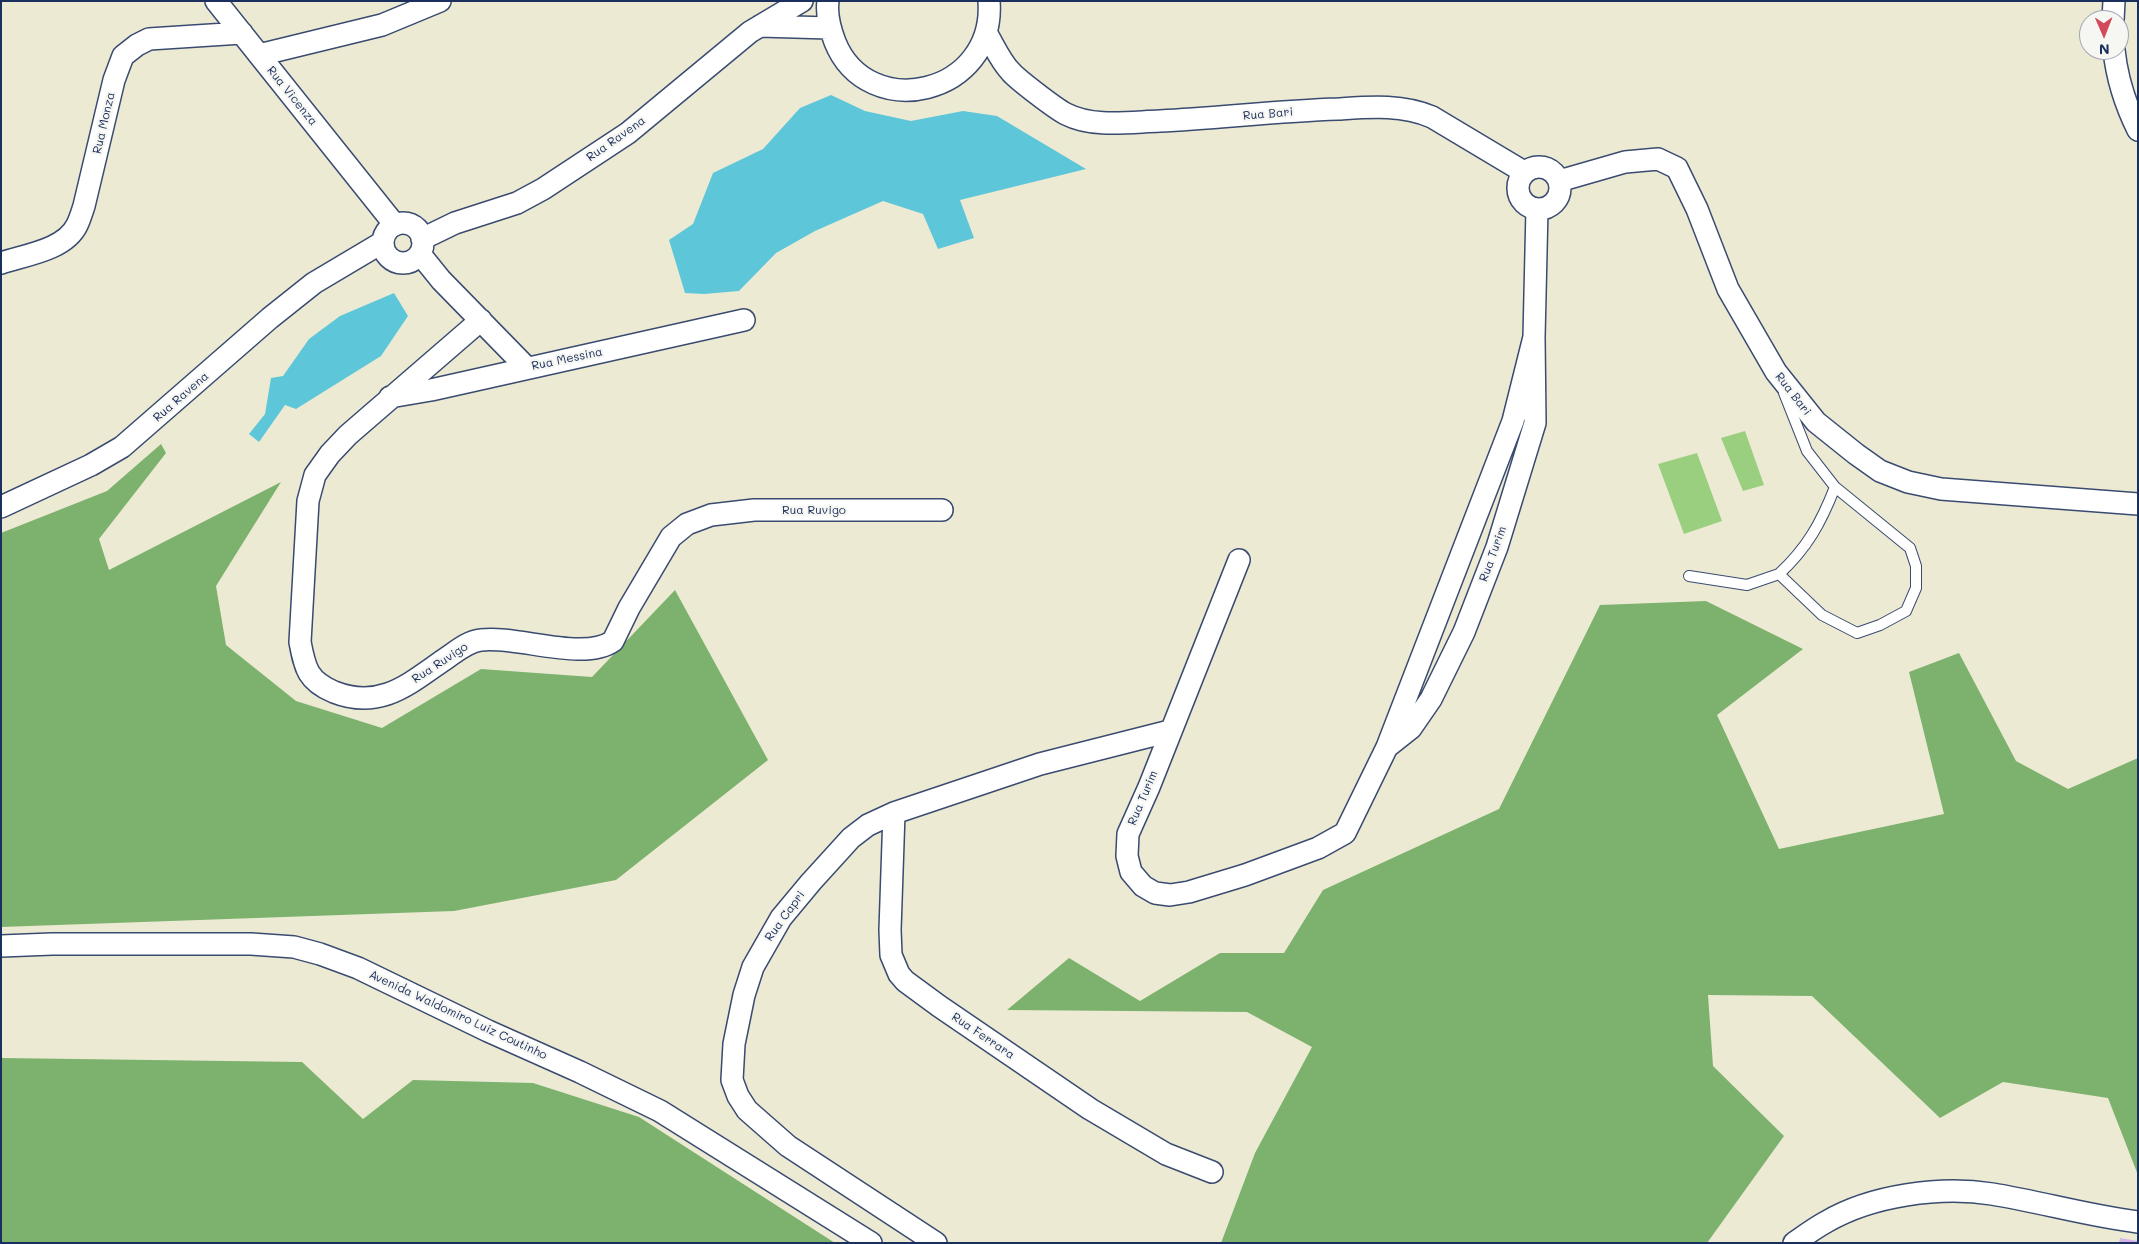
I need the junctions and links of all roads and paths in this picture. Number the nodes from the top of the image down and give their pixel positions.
1 (216, 1) edge
2 (440, 1) edge
3 (802, 1) edge
4 (828, 1) edge
5 (989, 1) edge
6 (760, 26) junction
7 (829, 28) junction
8 (242, 33) junction
9 (987, 34) junction
10 (259, 55) junction
11 (2115, 60) edge
12 (971, 62) junction
13 (1011, 72) junction
14 (2138, 130) edge
15 (1524, 172) junction
16 (1559, 181) junction
17 (1537, 209) junction
18 (402, 242) junction
19 (1, 263) edge
20 (481, 320) junction
21 (744, 320) dead end
22 (1534, 337) junction
23 (527, 368) junction
24 (1776, 372) junction
25 (390, 397) junction
26 (1835, 487) junction
27 (2138, 504) edge
28 (1, 507) edge
29 (942, 510) dead end
30 (1240, 560) dead end
31 (1779, 574) junction
32 (1689, 576) dead end
33 (1170, 731) junction
34 (1387, 747) junction
35 (894, 813) junction
36 (1, 946) edge
37 (1212, 1172) dead end
38 (2138, 1222) edge
39 (871, 1243) edge
40 (936, 1243) edge
41 (1794, 1243) edge

1 - 8 street, Rua Vicenza
2 - 10 street
3 - 6 street, Rua Ravena
4 - 7 street
5 - 9 street
6 - 7 street
6 - 18 street, Rua Ravena
7 - 12 street
8 - 10 street, Rua Vicenza
8 - 19 street, Rua Monza
9 - 12 street
9 - 13 street, Rua Bari
10 - 18 street, Rua Vicenza
11 - 14 street
12 - 13 street, Rua Bari
13 - 15 street, Rua Bari
15 - 16 street
15 - 17 street
16 - 17 street
16 - 24 street, Rua Bari
17 - 22 street, Rua Turim
18 - 20 street, Rua Vicenza
18 - 28 street, Rua Ravena
20 - 23 street, Rua Vicenza
20 - 25 street, Rua Ruvigo
21 - 23 street, Rua Messina
22 - 34 street, Rua Turim
22 - 34 street, Rua Turim
23 - 25 street, Rua Messina
24 - 26 lane
24 - 27 street, Rua Bari
25 - 29 street, Rua Ruvigo
26 - 31 lane
26 - 31 lane
30 - 33 street, Rua Turim
31 - 32 lane
33 - 34 street, Rua Turim
33 - 35 street, Rua Capri
35 - 37 street, Rua Ferrara
35 - 40 street, Rua Capri
36 - 39 street, Avenida Waldomiro Luiz Coutinho
38 - 41 street

